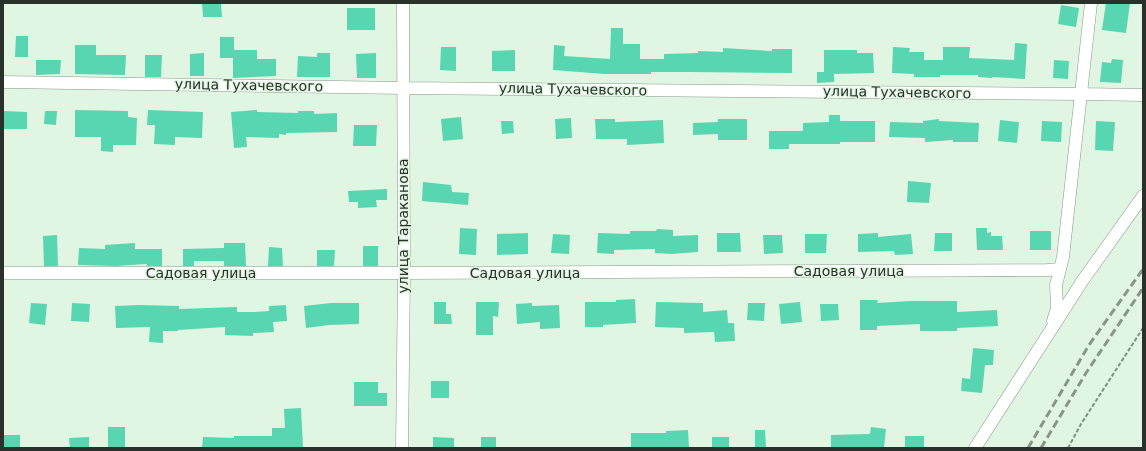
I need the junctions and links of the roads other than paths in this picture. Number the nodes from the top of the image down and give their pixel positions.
1 (403, 3) edge
2 (1091, 3) edge
3 (3, 82) edge
4 (403, 88) junction
5 (1082, 94) junction
6 (1143, 96) edge
7 (1143, 196) edge
8 (1060, 269) junction
9 (3, 273) edge
10 (404, 273) junction
11 (1050, 332) junction
12 (402, 448) edge
13 (975, 448) edge

1 - 4 street, улица Тараканова
2 - 5 street
3 - 4 street, улица Тухачевского
4 - 5 street, улица Тухачевского
4 - 10 street, улица Тараканова
5 - 6 street, улица Тухачевского
5 - 8 street
7 - 11 street
8 - 10 street, Садовая улица
8 - 11 street
9 - 10 street, Садовая улица
10 - 12 street, улица Тараканова
11 - 13 street

